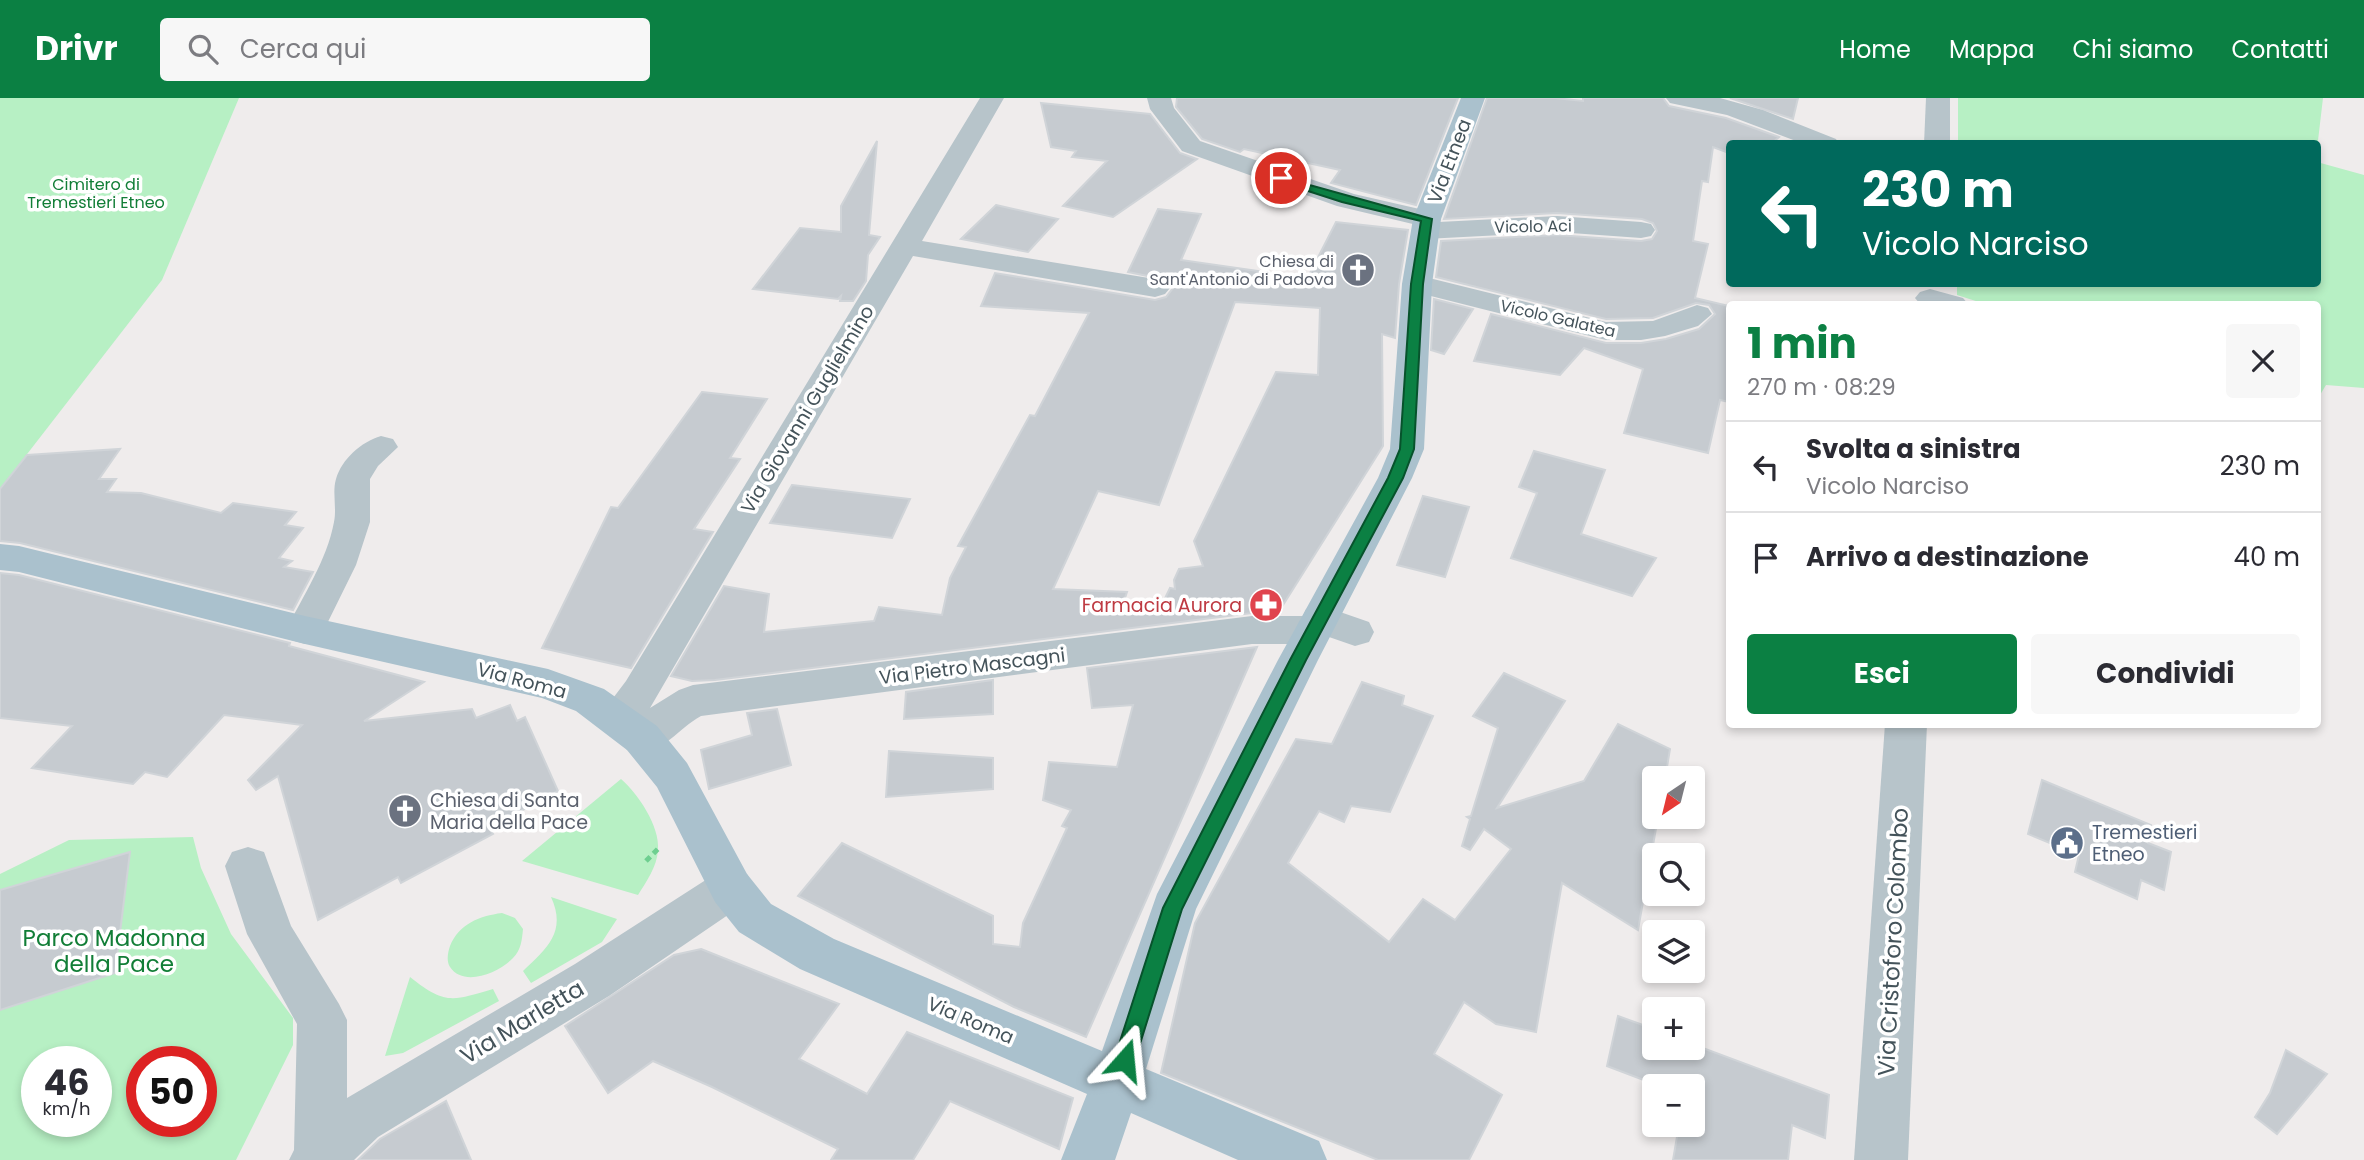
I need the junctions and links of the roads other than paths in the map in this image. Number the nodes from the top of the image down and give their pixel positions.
1 (992, 98) edge
2 (1159, 98) edge
3 (1473, 98) edge
4 (1678, 98) edge
5 (1938, 98) edge
6 (1817, 140) edge
7 (1937, 140) edge
8 (1426, 225) junction
9 (1641, 230) dead end
10 (904, 246) junction
11 (1417, 284) junction
12 (1155, 288) dead end
13 (1697, 314) dead end
14 (381, 447) dead end
15 (0, 557) edge
16 (1317, 624) junction
17 (305, 630) junction
18 (1355, 632) dead end
19 (630, 728) junction
20 (1906, 728) edge
21 (248, 866) dead end
22 (732, 888) junction
23 (1117, 1082) junction
24 (318, 1157) edge
25 (1088, 1160) edge
26 (1300, 1160) edge
27 (1881, 1160) edge

1 - 10 street, Via Giovanni Guglielmino
2 - 8 street, Vicolo Aci
3 - 8 main road, Via Etnea
4 - 6 street
5 - 7 street
8 - 9 street, Vicolo Aci
8 - 11 main road, Via Etnea
10 - 12 street
10 - 19 street, Via Giovanni Guglielmino
11 - 13 street, Vicolo Galatea
11 - 16 main road, Via Etnea
14 - 17 street
15 - 17 main road, Via Roma
16 - 18 street
16 - 19 street, Via Pietro Mascagni
16 - 23 main road, Via Etnea
17 - 19 main road, Via Roma
19 - 22 main road, Via Roma
20 - 27 street, Via Cristoforo Colombo
21 - 24 street
22 - 23 main road, Via Roma
22 - 24 street, Via Marletta
23 - 25 main road, Via Etnea
23 - 26 main road, Via Roma

